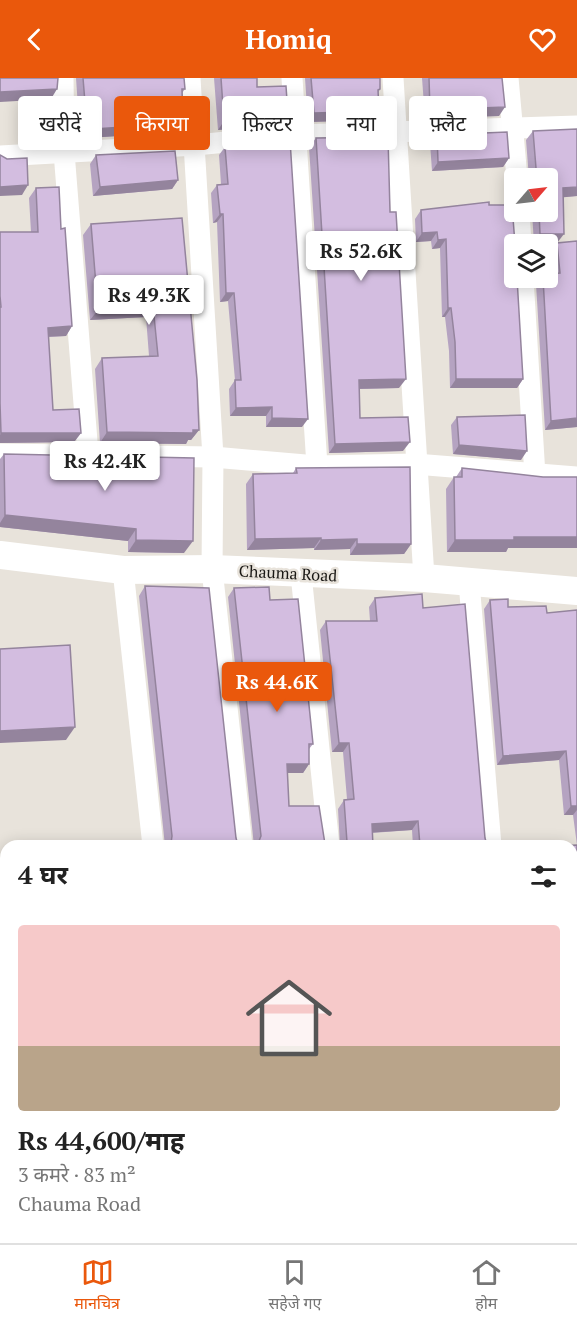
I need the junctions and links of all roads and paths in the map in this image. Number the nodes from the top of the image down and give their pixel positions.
1 (63, 78) edge
2 (190, 78) edge
3 (292, 78) edge
4 (393, 78) edge
5 (508, 78) edge
6 (192, 96) edge
7 (293, 96) edge
8 (394, 96) edge
9 (577, 126) edge
10 (513, 129) junction
11 (397, 134) edge
12 (114, 149) edge
13 (196, 150) edge
14 (297, 150) edge
15 (396, 150) edge
16 (64, 152) junction
17 (0, 156) edge
18 (516, 168) edge
19 (524, 288) edge
20 (0, 454) edge
21 (88, 454) junction
22 (213, 457) junction
23 (415, 464) junction
24 (317, 466) junction
25 (535, 476) junction
26 (577, 477) edge
27 (0, 555) edge
28 (212, 569) junction
29 (123, 570) junction
30 (301, 574) junction
31 (424, 578) junction
32 (469, 582) junction
33 (577, 591) edge
34 (152, 840) edge
35 (241, 840) edge
36 (328, 840) edge
37 (490, 840) edge

1 - 16 street
2 - 6 street
3 - 7 street
4 - 8 street
5 - 10 street
9 - 10 street
10 - 11 street
10 - 18 street
12 - 16 street
13 - 22 street
14 - 24 street
15 - 23 street
16 - 17 street
16 - 21 street
19 - 25 street
20 - 21 street
21 - 22 street
22 - 24 street
22 - 28 street
23 - 24 street
23 - 25 street
23 - 31 street
25 - 26 street
27 - 29 street, Chauma Road
28 - 29 street, Chauma Road
28 - 30 street, Chauma Road
28 - 35 street
29 - 34 street
30 - 31 street, Chauma Road
30 - 36 street
31 - 32 street, Chauma Road
32 - 33 street, Chauma Road
32 - 37 street

